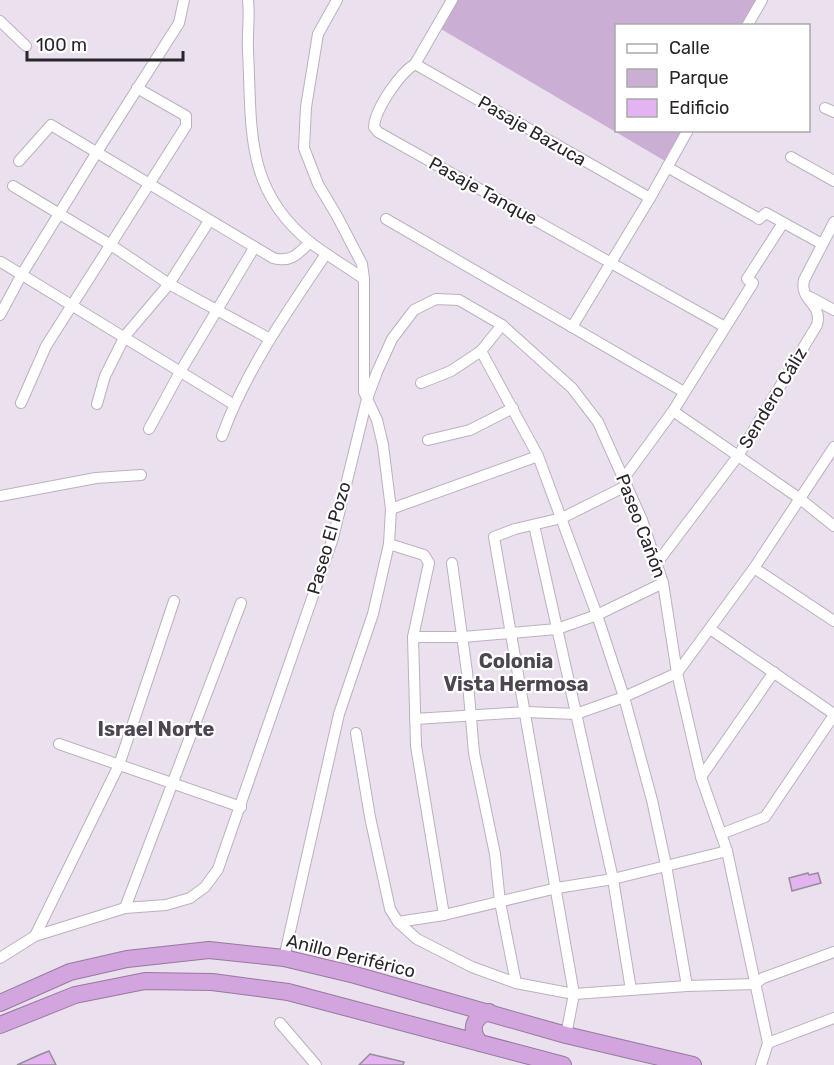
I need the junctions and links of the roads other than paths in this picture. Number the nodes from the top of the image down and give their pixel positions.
1 (184, 0) edge
2 (248, 0) edge
3 (337, 0) edge
4 (452, 0) edge
5 (762, 0) edge
6 (0, 21) edge
7 (748, 24) edge
8 (26, 46) dead end
9 (415, 64) junction
10 (137, 88) junction
11 (687, 132) edge
12 (96, 152) junction
13 (791, 157) dead end
14 (19, 161) dead end
15 (668, 167) junction
16 (834, 181) edge
17 (150, 183) junction
18 (13, 186) dead end
19 (650, 198) junction
20 (59, 215) junction
21 (386, 219) dead end
22 (209, 221) junction
23 (834, 222) edge
24 (783, 223) junction
25 (827, 240) edge
26 (310, 242) junction
27 (111, 245) junction
28 (254, 248) junction
29 (326, 254) junction
30 (1, 262) edge
31 (609, 262) junction
32 (22, 274) junction
33 (364, 279) junction
34 (169, 284) junction
35 (803, 293) junction
36 (72, 305) junction
37 (217, 309) junction
38 (834, 310) edge
39 (0, 315) edge
40 (502, 326) junction
41 (572, 327) junction
42 (725, 327) junction
43 (125, 336) junction
44 (270, 339) junction
45 (481, 351) junction
46 (180, 372) junction
47 (421, 383) dead end
48 (684, 392) junction
49 (367, 399) junction
50 (21, 403) dead end
51 (97, 404) dead end
52 (233, 404) junction
53 (513, 408) junction
54 (673, 411) junction
55 (149, 429) dead end
56 (222, 436) dead end
57 (428, 440) dead end
58 (834, 447) edge
59 (538, 456) junction
60 (738, 456) junction
61 (141, 475) dead end
62 (625, 482) junction
63 (0, 496) edge
64 (799, 498) junction
65 (391, 509) junction
66 (562, 518) junction
67 (534, 525) junction
68 (834, 526) edge
69 (389, 544) junction
70 (452, 563) dead end
71 (657, 563) junction
72 (754, 568) junction
73 (663, 583) junction
74 (174, 601) dead end
75 (241, 603) dead end
76 (597, 615) junction
77 (834, 621) edge
78 (557, 629) junction
79 (710, 629) junction
80 (512, 634) junction
81 (413, 637) junction
82 (463, 637) junction
83 (774, 672) junction
84 (677, 673) junction
85 (624, 697) junction
86 (526, 712) junction
87 (576, 714) junction
88 (834, 714) edge
89 (471, 716) junction
90 (415, 719) junction
91 (356, 733) dead end
92 (59, 744) dead end
93 (119, 765) junction
94 (701, 777) junction
95 (171, 783) junction
96 (241, 807) junction
97 (721, 834) junction
98 (727, 851) junction
99 (666, 866) junction
100 (612, 879) junction
101 (557, 888) junction
102 (500, 902) junction
103 (125, 908) junction
104 (444, 915) junction
105 (398, 922) junction
106 (35, 936) junction
107 (834, 952) edge
108 (0, 958) edge
109 (284, 958) junction
110 (516, 982) junction
111 (755, 984) junction
112 (687, 986) junction
113 (632, 990) junction
114 (574, 994) junction
115 (0, 1003) edge
116 (489, 1012) junction
117 (834, 1018) edge
118 (280, 1023) dead end
119 (0, 1026) edge
120 (566, 1035) junction
121 (480, 1042) junction
122 (768, 1043) junction
123 (316, 1065) edge
124 (563, 1065) edge
125 (693, 1065) edge
126 (761, 1065) edge

1 - 10 street
2 - 26 street
3 - 33 street, Paseo El Pozo
4 - 9 street, Pasaje Tanque
5 - 7 street
6 - 8 street
9 - 19 street, Pasaje Bazuca
9 - 31 street, Pasaje Tanque
10 - 12 street
10 - 17 street
11 - 15 street
12 - 14 street
12 - 17 street
12 - 20 street
13 - 16 street
15 - 19 street
15 - 24 street
17 - 22 street
17 - 27 street
18 - 20 street
19 - 31 street
20 - 27 street
20 - 32 street
21 - 41 street
22 - 28 street
22 - 34 street
23 - 25 street
24 - 25 street
24 - 42 street
25 - 35 street
26 - 28 street
26 - 29 street
27 - 34 street
27 - 36 street
28 - 37 street
29 - 33 street
29 - 44 street
30 - 32 street
31 - 41 street
31 - 42 street, Pasaje Tanque
32 - 36 street
32 - 39 street
33 - 49 street, Paseo El Pozo
34 - 37 street
34 - 43 street
35 - 38 street
35 - 60 street, Sendero Cáliz
36 - 43 street
36 - 50 street
37 - 44 street
37 - 46 street
40 - 45 street
40 - 49 street, Paseo Cañón
40 - 62 street, Paseo Cañón
41 - 48 street
42 - 48 street
43 - 46 street
43 - 51 street
44 - 52 street
45 - 47 street
45 - 53 street
46 - 52 street
46 - 55 street
48 - 54 street
49 - 65 street
49 - 96 street, Paseo El Pozo
52 - 56 street
53 - 57 street
53 - 59 street
54 - 60 street
54 - 62 street
58 - 64 street
59 - 65 street
59 - 66 street
60 - 64 street
60 - 71 street, Sendero Cáliz
61 - 63 street
62 - 66 street
62 - 71 street, Paseo Cañón
64 - 68 street
64 - 72 street
65 - 69 street
66 - 67 street
66 - 76 street
67 - 78 street
67 - 80 street
69 - 81 street
69 - 109 street
70 - 82 street
71 - 73 street, Paseo Cañón
72 - 77 street
72 - 79 street
73 - 76 street
73 - 84 street, Paseo Cañón
74 - 93 street
75 - 95 street
76 - 78 street
76 - 85 street
78 - 80 street
78 - 87 street
79 - 83 street
79 - 84 street
80 - 82 street
80 - 86 street
81 - 82 street
81 - 90 street
82 - 89 street
83 - 88 street
83 - 94 street
84 - 85 street
84 - 94 street, Paseo Cañón
85 - 87 street
85 - 99 street
86 - 87 street
86 - 89 street
86 - 101 street
87 - 100 street
88 - 97 street
89 - 90 street
89 - 102 street
90 - 104 street
91 - 105 street
92 - 93 street
93 - 95 street
93 - 106 street
94 - 97 street, Paseo Cañón
95 - 96 street
95 - 103 street
96 - 103 street, Paseo El Pozo
97 - 98 street, Paseo Cañón
98 - 99 street
98 - 111 street, Paseo Cañón
99 - 100 street
99 - 112 street
100 - 101 street
100 - 113 street
101 - 102 street
101 - 114 street
102 - 104 street
102 - 110 street
103 - 106 street, Paseo El Pozo
104 - 105 street
105 - 110 street
106 - 108 street, Paseo El Pozo
107 - 111 street
109 - 115 highway, Anillo Periférico
109 - 116 highway, Anillo Periférico
110 - 114 street
111 - 112 street
111 - 122 street, Paseo Cañón
112 - 113 street
113 - 114 street
114 - 120 street
116 - 120 highway, Anillo Periférico
116 - 121 highway
117 - 122 street
118 - 123 street
119 - 121 highway
120 - 125 highway, Anillo Periférico
121 - 124 highway
122 - 126 street

